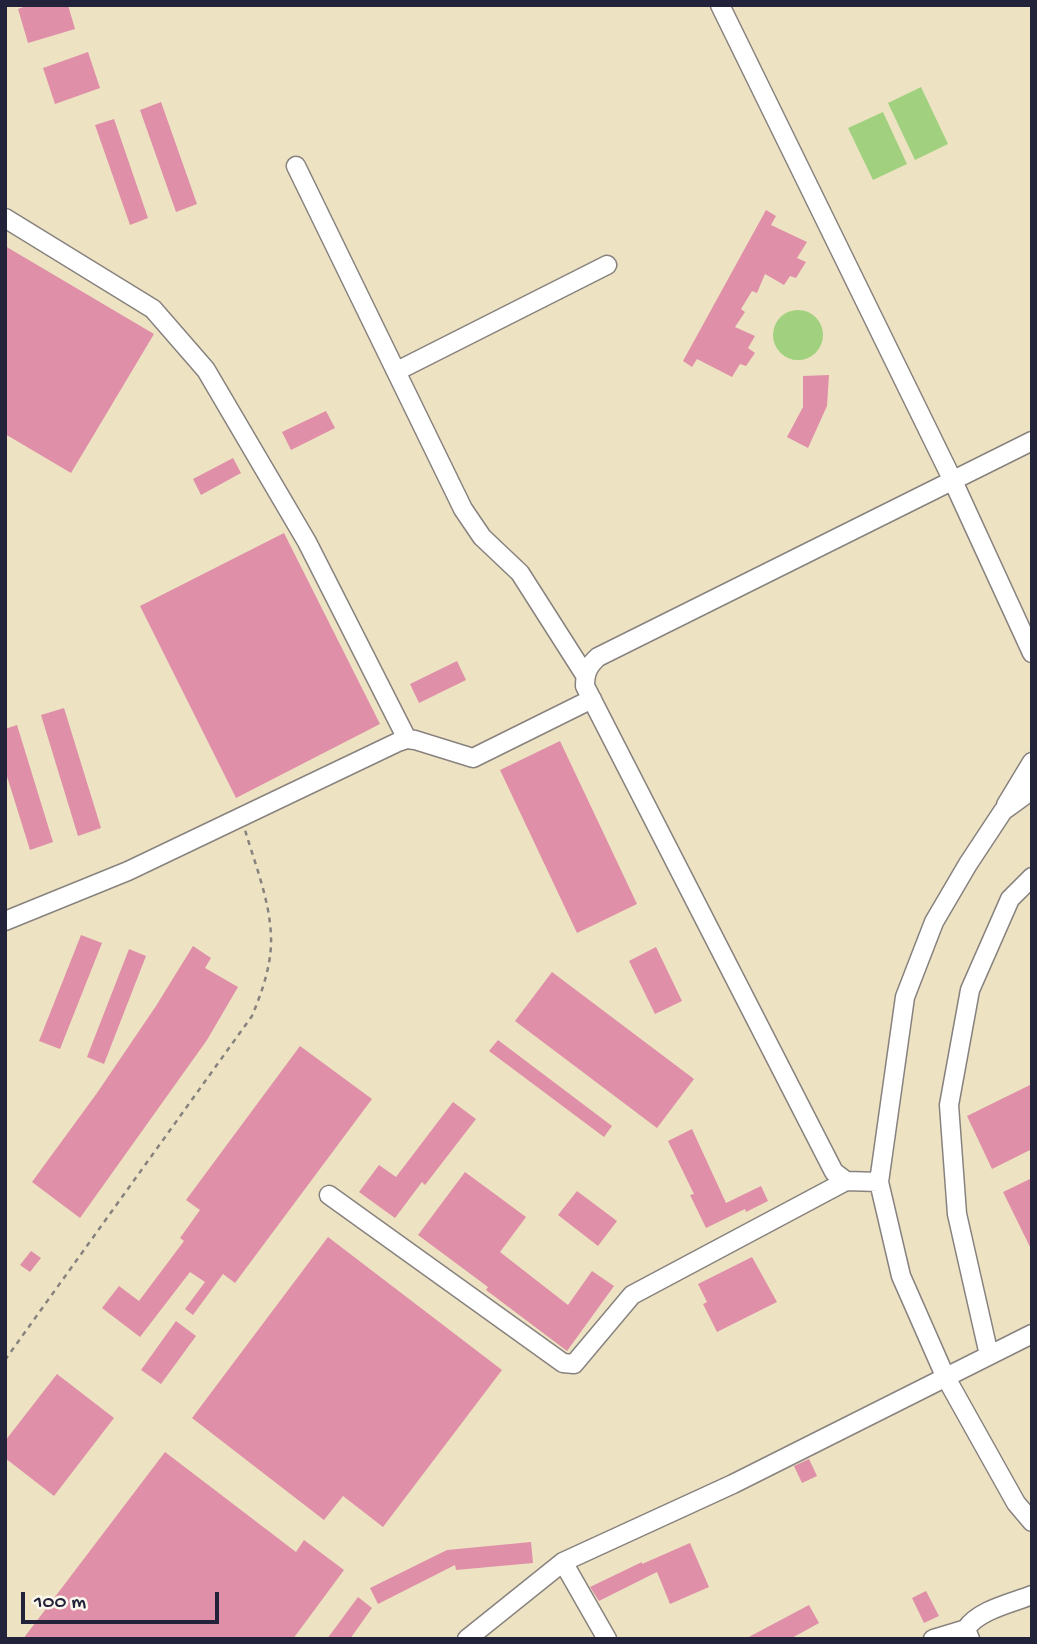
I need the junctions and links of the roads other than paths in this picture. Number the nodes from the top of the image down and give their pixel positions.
1 (720, 5) edge
2 (296, 166) dead end
3 (5, 218) edge
4 (607, 265) dead end
5 (397, 371) junction
6 (1032, 441) edge
7 (953, 481) junction
8 (1032, 653) edge
9 (585, 675) junction
10 (592, 699) junction
11 (407, 739) junction
12 (1032, 762) edge
13 (1032, 790) edge
14 (1003, 811) junction
15 (1032, 877) edge
16 (5, 921) edge
17 (846, 1181) junction
18 (879, 1182) junction
19 (328, 1195) dead end
20 (1032, 1334) edge
21 (989, 1355) junction
22 (945, 1377) junction
23 (1032, 1522) edge
24 (563, 1562) junction
25 (1032, 1595) edge
26 (968, 1634) edge
27 (936, 1638) edge
28 (467, 1639) edge
29 (607, 1639) edge

1 - 7 street
2 - 5 street
3 - 11 street
4 - 5 street
5 - 9 street
6 - 7 street
7 - 8 street
7 - 9 street
9 - 10 street
10 - 11 street
10 - 17 street
11 - 16 street
12 - 14 street
13 - 14 street
14 - 18 street
15 - 21 street
17 - 18 street
17 - 19 street
18 - 22 street
20 - 21 street
21 - 22 street
22 - 23 street
22 - 24 street
24 - 28 street
24 - 29 street
25 - 26 street
26 - 27 street

